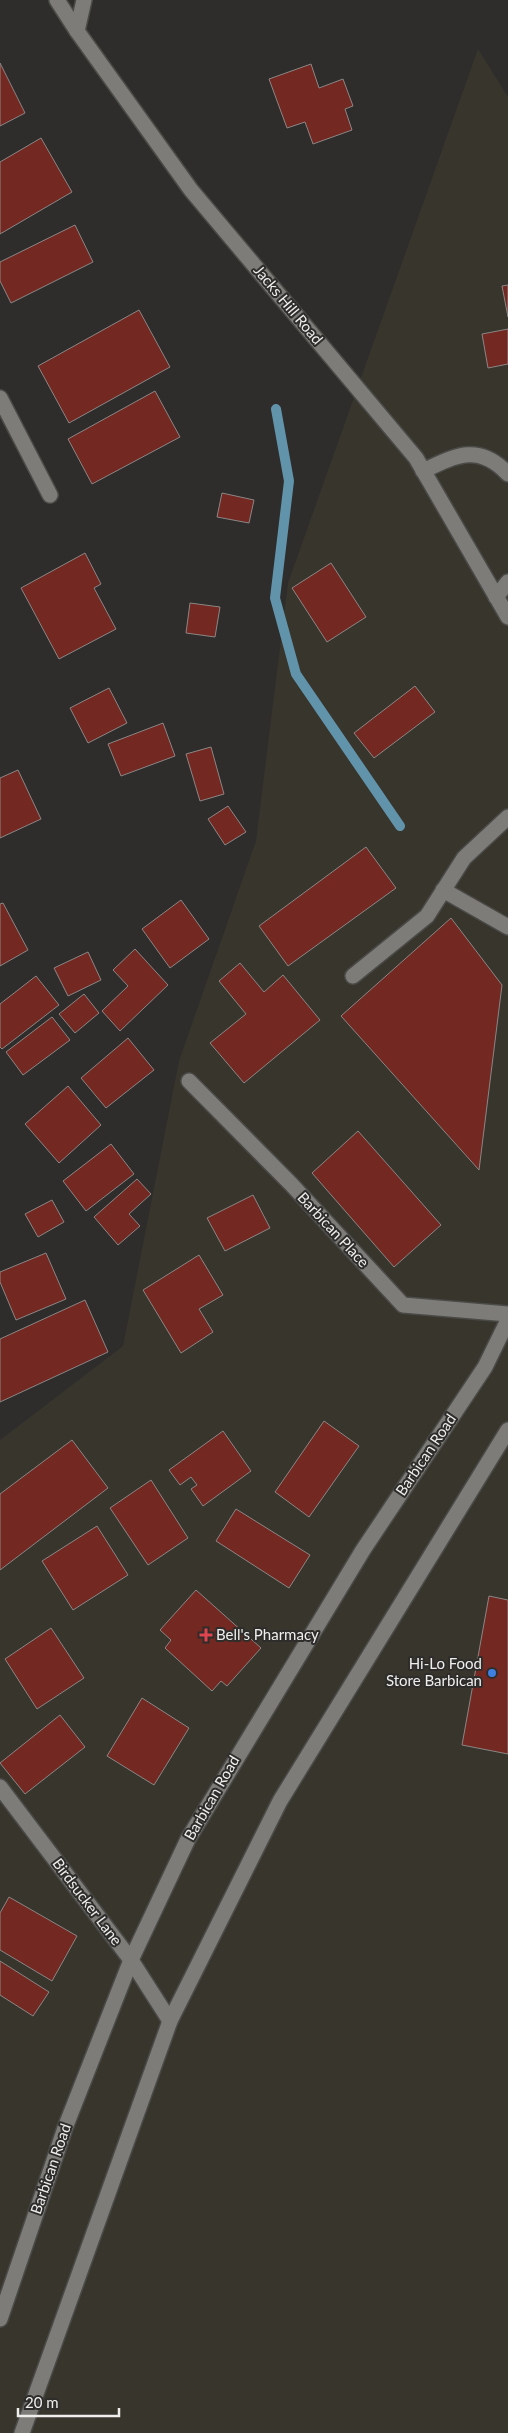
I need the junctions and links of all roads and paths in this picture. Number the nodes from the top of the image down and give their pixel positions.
1 (57, 0) edge
2 (84, 0) edge
3 (76, 31) junction
4 (0, 398) edge
5 (423, 471) junction
6 (508, 474) edge
7 (50, 495) dead end
8 (508, 582) edge
9 (496, 597) junction
10 (508, 616) edge
11 (508, 817) edge
12 (443, 890) junction
13 (508, 927) edge
14 (353, 976) dead end
15 (189, 1081) dead end
16 (508, 1314) edge
17 (508, 1320) edge
18 (508, 1430) edge
19 (0, 1787) edge
20 (131, 1960) junction
21 (170, 2021) junction
22 (0, 2319) edge
23 (22, 2433) edge

1 - 3 main road, Jacks Hill Road
2 - 3 main road
3 - 5 main road, Jacks Hill Road
4 - 7 main road
5 - 6 main road
5 - 9 main road, Jacks Hill Road
8 - 9 main road
9 - 10 main road, Jacks Hill Road
11 - 12 main road
12 - 13 main road
12 - 14 main road
15 - 16 main road, Barbican Place
17 - 20 main road, Barbican Road
18 - 21 main road
19 - 20 main road, Birdsucker Lane
20 - 21 main road, Birdsucker Lane
20 - 22 main road, Barbican Road
21 - 23 main road

